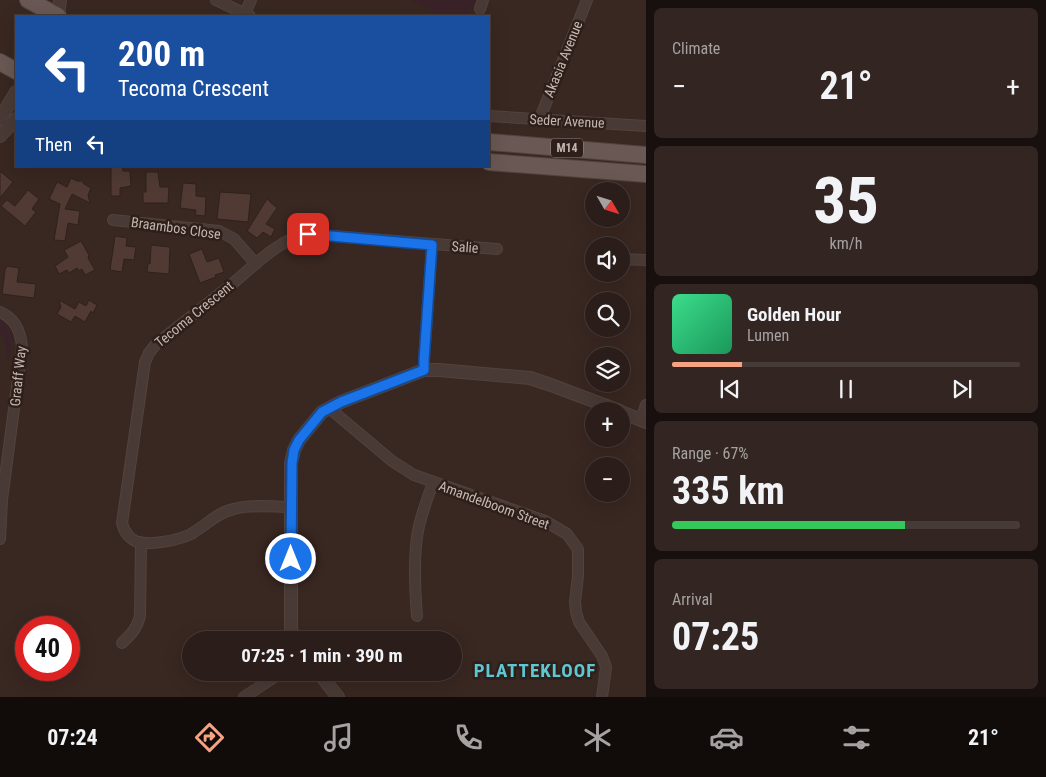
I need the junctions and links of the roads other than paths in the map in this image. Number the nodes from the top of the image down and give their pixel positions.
1 (60, 0) edge
2 (216, 0) edge
3 (251, 0) edge
4 (587, 0) edge
5 (38, 6) edge
6 (56, 15) edge
7 (58, 15) edge
8 (247, 15) edge
9 (0, 62) edge
10 (15, 70) edge
11 (15, 94) edge
12 (490, 116) edge
13 (540, 118) junction
14 (0, 119) edge
15 (15, 121) edge
16 (646, 126) edge
17 (0, 136) edge
18 (490, 142) edge
19 (646, 155) edge
20 (490, 162) edge
21 (646, 174) edge
22 (113, 220) dead end
23 (432, 245) junction
24 (497, 249) dead end
25 (630, 259) edge
26 (646, 260) edge
27 (256, 264) junction
28 (0, 312) edge
29 (424, 370) junction
30 (595, 402) edge
31 (646, 405) edge
32 (329, 408) junction
33 (630, 415) edge
34 (643, 420) edge
35 (433, 483) junction
36 (291, 507) junction
37 (0, 539) edge
38 (141, 543) junction
39 (418, 616) dead end
40 (292, 631) edge
41 (122, 642) dead end
42 (268, 681) edge
43 (325, 681) edge
44 (244, 697) edge
45 (338, 697) edge
46 (602, 697) edge

1 - 7 street
2 - 8 street
3 - 8 street
4 - 13 street, Akasia Avenue
5 - 6 main road
9 - 10 main road
11 - 14 street
12 - 13 street, Seder Avenue
13 - 16 street, Seder Avenue
15 - 17 street
18 - 19 main road, M14
20 - 21 main road, M14
22 - 27 street, Braambos Close
23 - 24 street, Salie
23 - 27 street, Tecoma Crescent
23 - 29 street
25 - 26 street
27 - 38 street, Tecoma Crescent
28 - 37 street, Graaff Way
29 - 30 street
29 - 32 street
31 - 34 street
32 - 35 street, Amandelboom Street
32 - 36 street
33 - 34 street
35 - 39 street
35 - 46 street, Amandelboom Street
36 - 38 street
36 - 40 street
38 - 41 street
42 - 44 street
43 - 45 street

